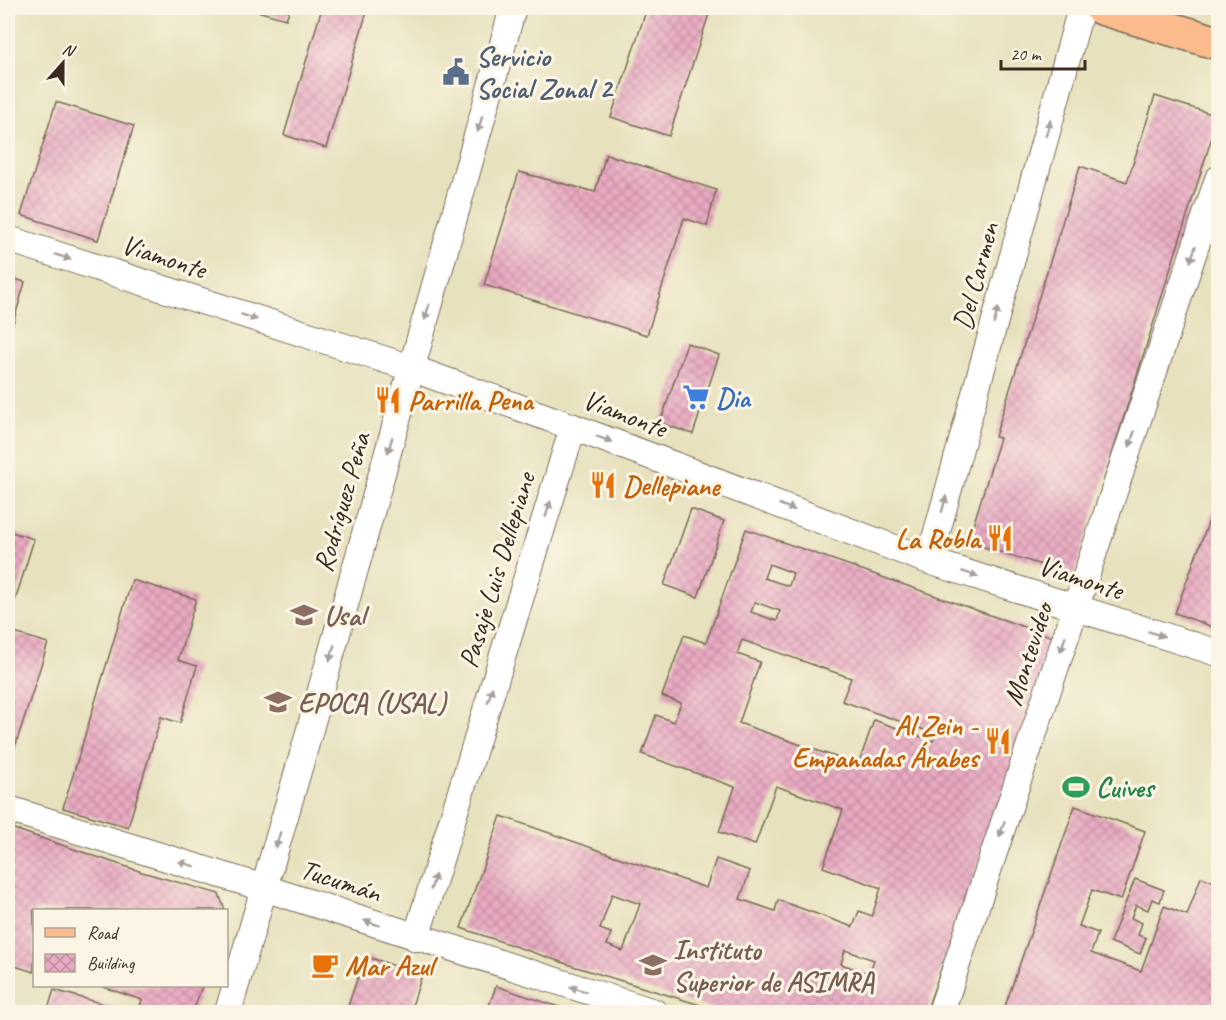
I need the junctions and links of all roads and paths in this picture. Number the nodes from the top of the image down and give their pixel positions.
1 (513, 8) edge
2 (1081, 8) edge
3 (1101, 8) edge
4 (1218, 43) edge
5 (1218, 179) edge
6 (8, 239) edge
7 (411, 368) junction
8 (573, 427) junction
9 (929, 561) junction
10 (1075, 608) junction
11 (1218, 653) edge
12 (8, 809) edge
13 (264, 888) junction
14 (416, 938) junction
15 (228, 1012) edge
16 (654, 1012) edge
17 (941, 1012) edge

1 -> 7 street, Rodríguez Peña
9 -> 2 street, Del Carmen
3 - 4 main road
5 -> 10 street, Montevideo
6 -> 7 street, Viamonte
7 - 8 street, Viamonte
7 -> 13 street, Rodríguez Peña
8 -> 9 street, Viamonte
14 -> 8 street, Pasaje Luis Dellepiane
9 -> 10 street, Viamonte
10 -> 11 street, Viamonte
10 -> 17 street, Montevideo
13 -> 12 street, Tucumán
14 -> 13 street, Tucumán
13 - 15 street, Rodríguez Peña
16 -> 14 street, Tucumán

